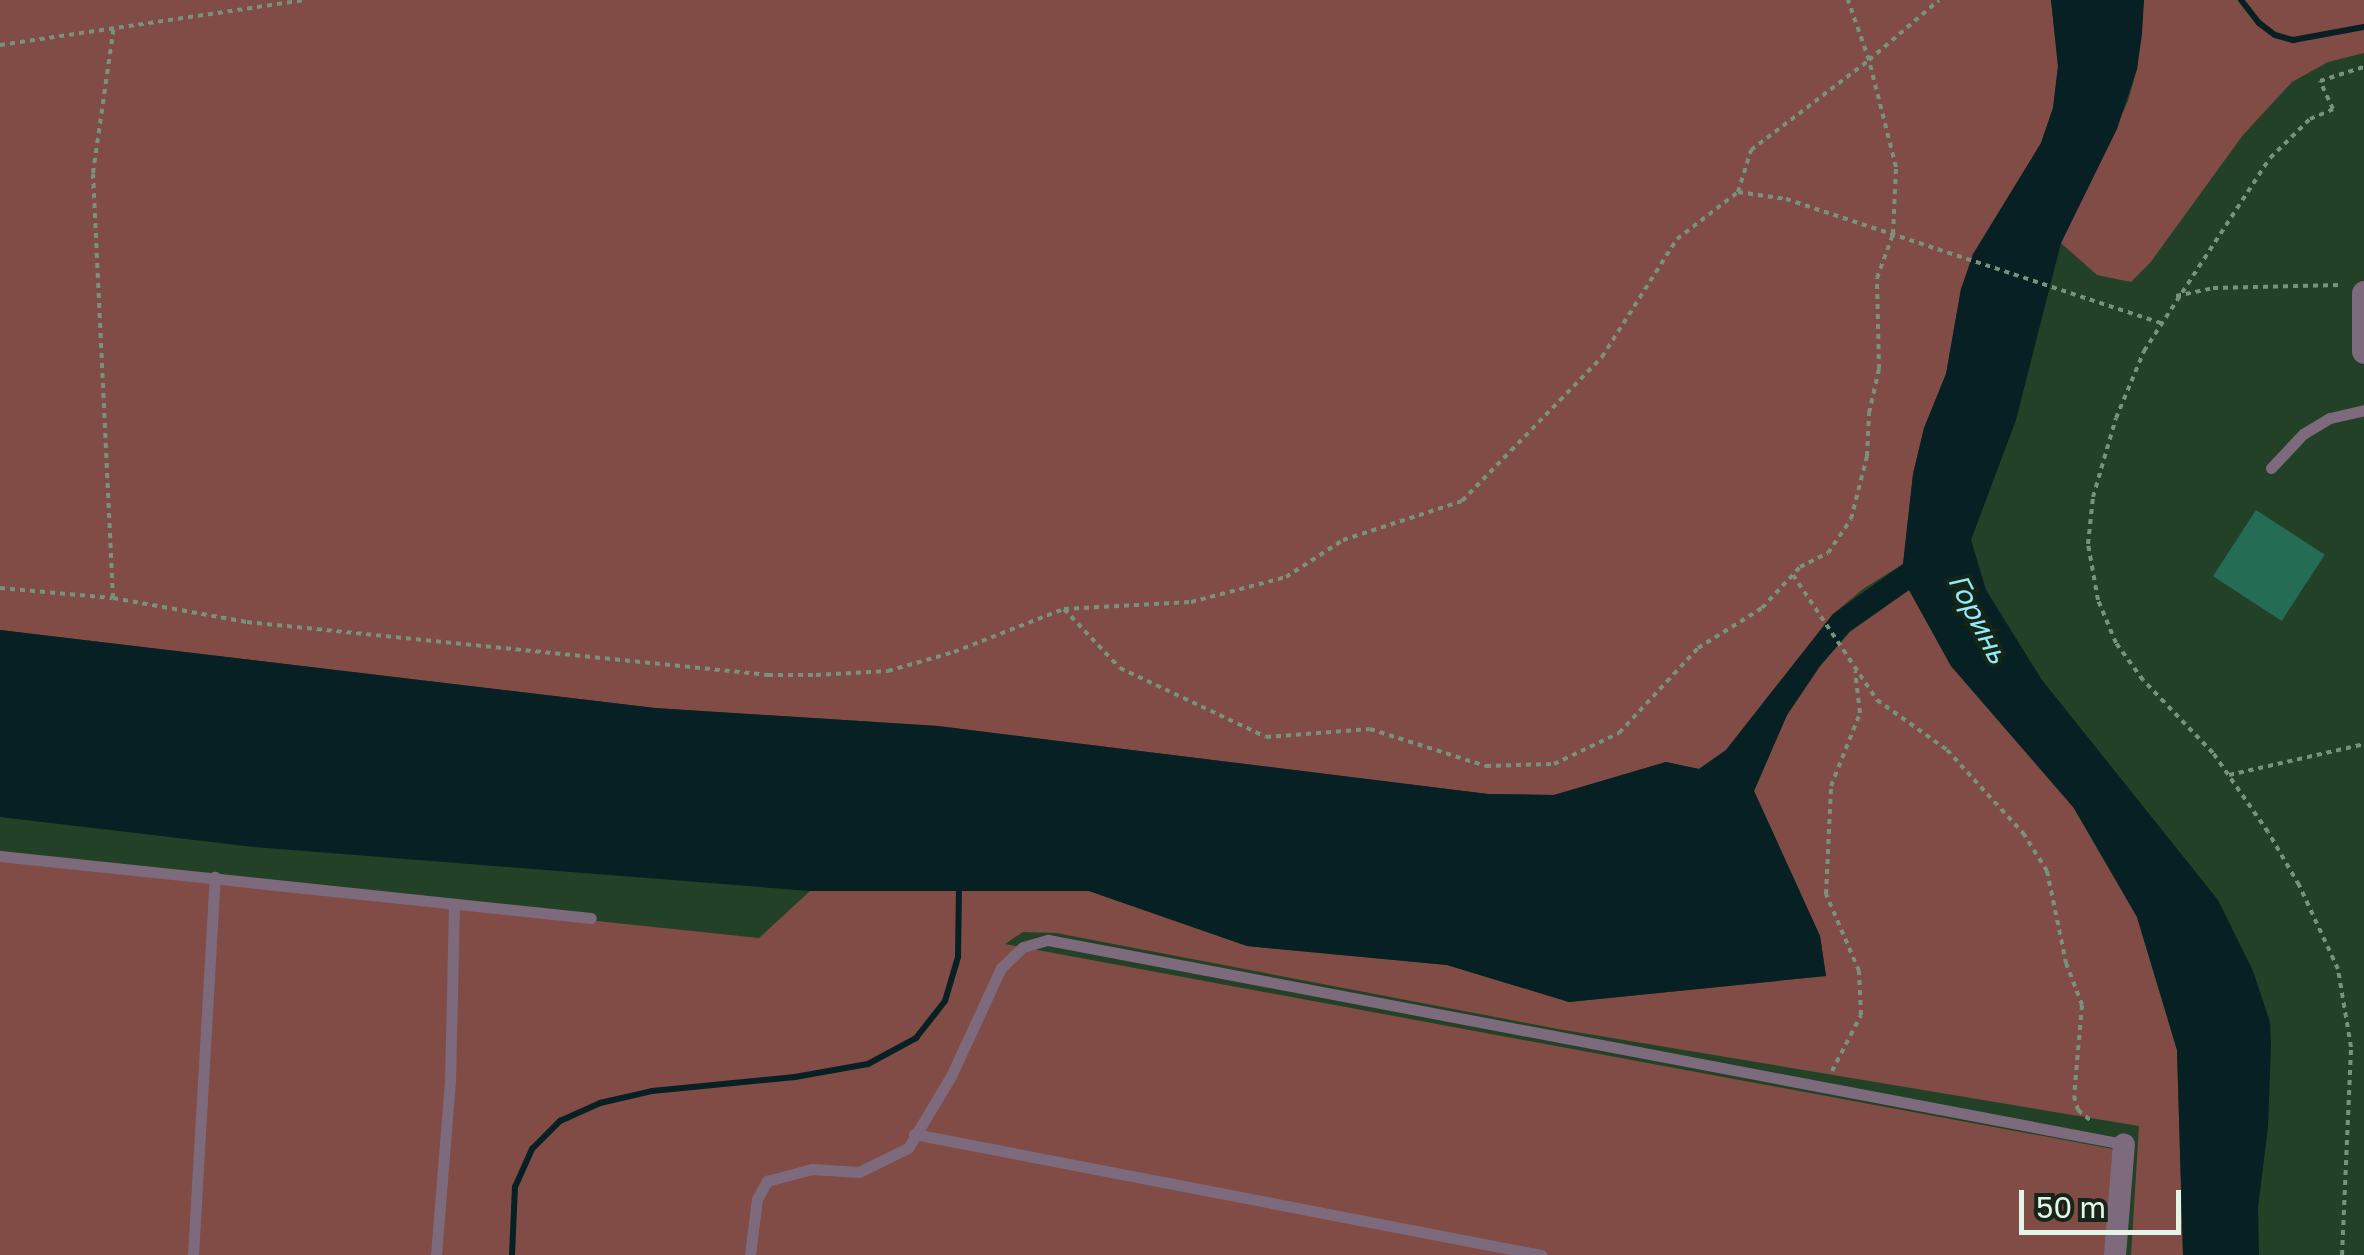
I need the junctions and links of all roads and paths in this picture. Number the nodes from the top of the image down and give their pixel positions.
1 (303, 0) edge
2 (1848, 0) edge
3 (1939, 0) edge
4 (114, 26) junction
5 (0, 45) edge
6 (1869, 60) junction
7 (2364, 67) edge
8 (1738, 192) junction
9 (1893, 234) junction
10 (2355, 289) edge
11 (2176, 296) junction
12 (2162, 323) junction
13 (2364, 350) edge
14 (2364, 410) edge
15 (2271, 468) dead end
16 (1794, 575) junction
17 (0, 588) edge
18 (112, 598) junction
19 (1064, 609) junction
20 (1855, 666) junction
21 (2364, 744) edge
22 (2229, 775) junction
23 (0, 856) edge
24 (215, 877) junction
25 (454, 905) junction
26 (591, 918) dead end
27 (1812, 1084) junction
28 (2098, 1121) dead end
29 (914, 1134) junction
30 (2124, 1144) joint
31 (193, 1255) edge
32 (436, 1255) edge
33 (750, 1255) edge
34 (1542, 1255) edge
35 (2115, 1255) edge
36 (2342, 1255) edge

1 - 4 path
2 - 6 path
3 - 6 path
4 - 5 path
4 - 18 path
6 - 8 path
6 - 9 path
7 - 11 path
8 - 9 path
8 - 19 path
9 - 12 path
9 - 16 path
10 - 11 path
10 - 13 street
11 - 12 path
12 - 22 path
14 - 15 lane
16 - 19 path
16 - 20 path
17 - 18 path
18 - 19 path
20 - 27 path
20 - 28 path
21 - 22 path
22 - 36 path
23 - 24 lane
24 - 25 lane
24 - 31 lane
25 - 26 lane
25 - 32 lane
27 - 29 lane
27 - 30 lane
29 - 33 lane
29 - 34 lane
30 - 35 street

